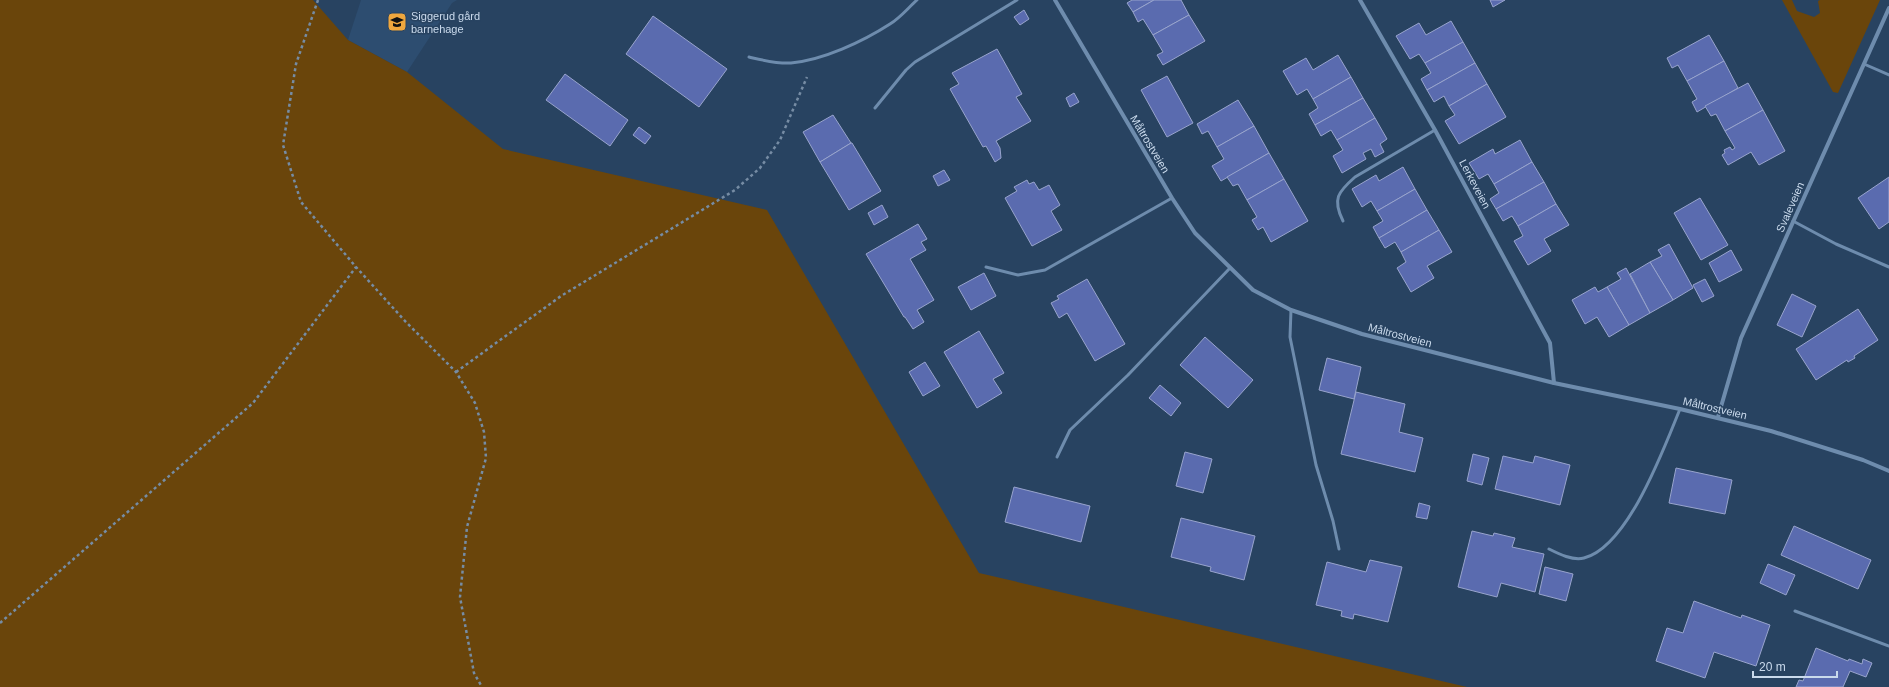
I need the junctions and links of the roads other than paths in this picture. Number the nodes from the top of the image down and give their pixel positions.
1 (917, 0) edge
2 (1017, 0) edge
3 (1055, 0) edge
4 (1360, 0) edge
5 (1889, 8) edge
6 (749, 57) dead end
7 (1864, 64) junction
8 (1889, 75) edge
9 (874, 108) dead end
10 (1435, 130) junction
11 (1172, 198) junction
12 (1343, 221) dead end
13 (1793, 221) junction
14 (986, 267) dead end
15 (1889, 267) edge
16 (1230, 268) junction
17 (1290, 310) junction
18 (1554, 383) junction
19 (1680, 409) junction
20 (1718, 417) junction
21 (1057, 457) dead end
22 (1889, 471) edge
23 (1339, 549) dead end
24 (1549, 549) dead end
25 (1795, 611) dead end
26 (1889, 646) edge

1 - 6 lane
2 - 9 lane
3 - 11 street, Måltrostveien
4 - 10 street, Lerkeveien
5 - 7 street, Svaleveien
7 - 8 lane
7 - 13 street, Svaleveien
10 - 12 lane
10 - 18 street, Lerkeveien
11 - 14 lane
11 - 16 street, Måltrostveien
13 - 15 lane
13 - 20 street, Svaleveien
16 - 17 street, Måltrostveien
16 - 21 lane
17 - 18 street, Måltrostveien
17 - 23 lane
18 - 19 street, Måltrostveien
19 - 20 street, Måltrostveien
19 - 24 lane
20 - 22 street, Måltrostveien
25 - 26 lane

